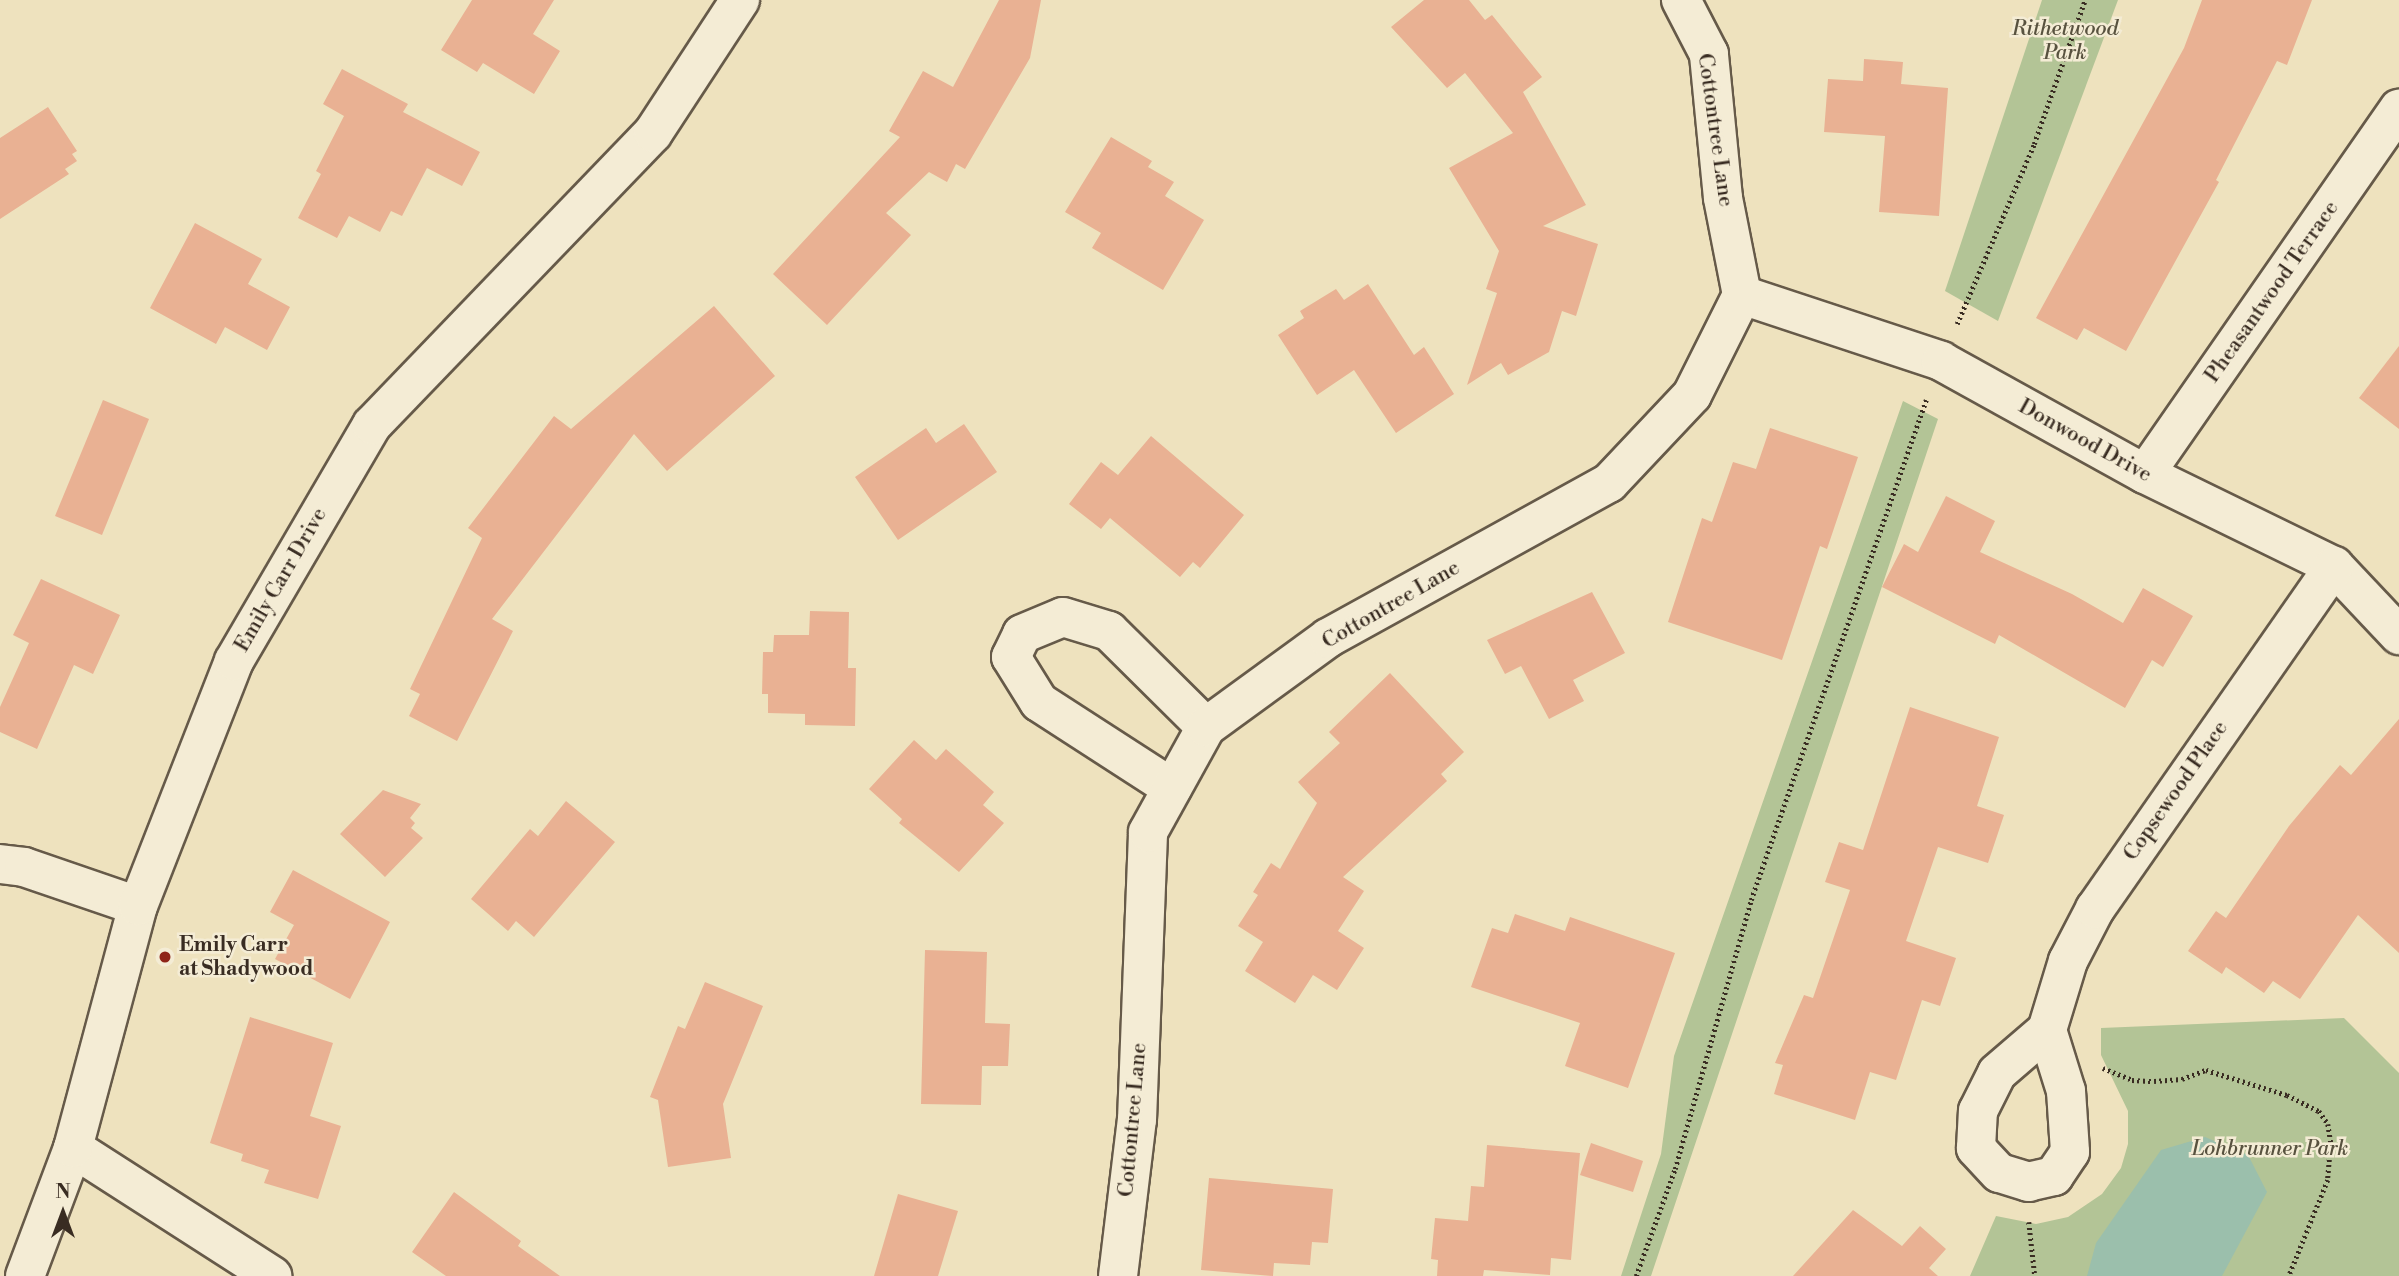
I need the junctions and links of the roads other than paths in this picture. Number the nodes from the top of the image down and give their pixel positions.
1 (740, 0) edge
2 (1681, 0) edge
3 (2399, 109) edge
4 (1742, 295) junction
5 (2145, 474) junction
6 (2334, 566) junction
7 (2399, 635) edge
8 (1206, 727) junction
9 (1172, 788) junction
10 (0, 864) edge
11 (138, 906) junction
12 (2047, 1030) junction
13 (73, 1148) junction
14 (25, 1276) edge
15 (272, 1276) edge
16 (1118, 1276) edge

1 - 11 street, Emily Carr Drive
2 - 4 street, Cottontree Lane
3 - 5 street, Pheasantwood Terrace
4 - 5 street, Donwood Drive
4 - 8 street, Cottontree Lane
5 - 6 street, Donwood Drive
6 - 7 street, Donwood Drive
6 - 12 street, Copsewood Place
8 - 9 street, Cottontree Lane
8 - 9 street
9 - 16 street, Cottontree Lane
10 - 11 street
11 - 13 street, Emily Carr Drive
12 - 12 street
13 - 14 street, Emily Carr Drive
13 - 15 street

